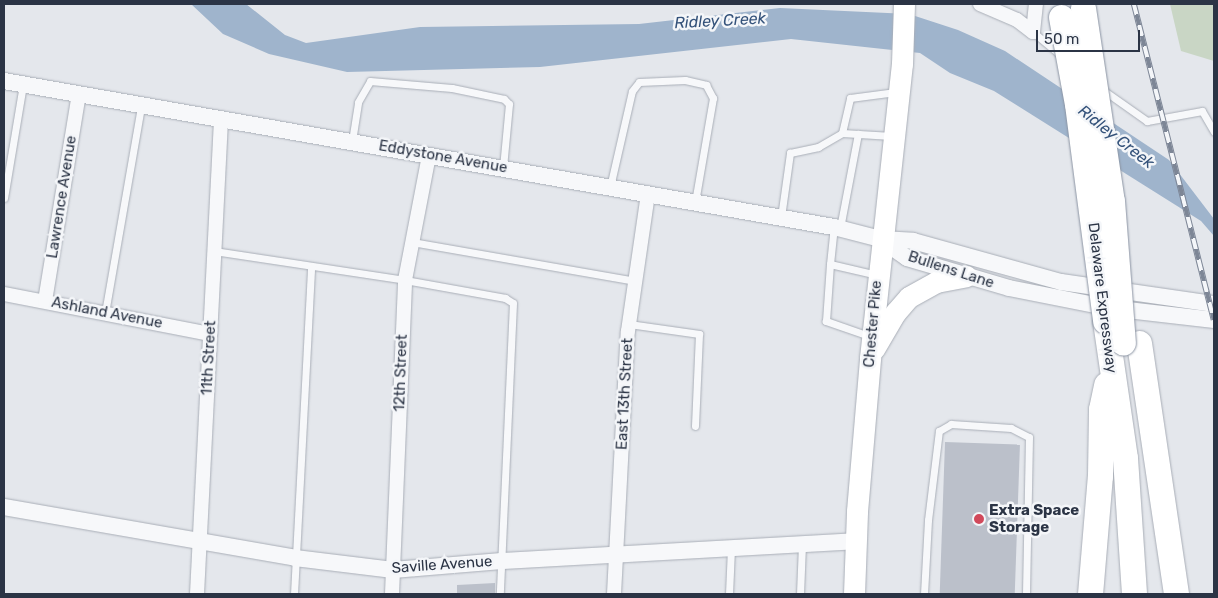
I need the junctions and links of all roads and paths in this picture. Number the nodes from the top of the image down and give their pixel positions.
1 (980, 4) edge
2 (1036, 4) edge
3 (904, 6) edge
4 (1071, 8) edge
5 (1033, 32) junction
6 (4, 81) edge
7 (23, 85) junction
8 (899, 92) junction
9 (79, 94) junction
10 (142, 106) junction
11 (220, 121) junction
12 (1214, 132) edge
13 (842, 133) junction
14 (858, 134) junction
15 (893, 136) junction
16 (352, 141) junction
17 (429, 155) junction
18 (503, 168) junction
19 (610, 187) junction
20 (648, 194) junction
21 (4, 198) edge
22 (695, 202) junction
23 (781, 218) junction
24 (837, 228) junction
25 (880, 239) junction
26 (412, 242) junction
27 (214, 252) junction
28 (830, 264) junction
29 (311, 266) junction
30 (877, 275) junction
31 (966, 276) junction
32 (405, 280) junction
33 (636, 281) junction
34 (4, 294) edge
35 (45, 301) junction
36 (1214, 304) edge
37 (106, 313) junction
38 (1214, 320) edge
39 (630, 324) junction
40 (210, 334) junction
41 (872, 336) junction
42 (1120, 348) junction
43 (870, 358) junction
44 (695, 426) dead end
45 (4, 507) edge
46 (200, 541) junction
47 (855, 541) junction
48 (802, 545) junction
49 (731, 549) junction
50 (616, 556) junction
51 (295, 558) junction
52 (502, 561) junction
53 (393, 570) junction
54 (197, 594) edge
55 (294, 594) edge
56 (392, 594) edge
57 (500, 594) edge
58 (614, 594) edge
59 (729, 594) edge
60 (800, 594) edge
61 (854, 594) edge
62 (924, 594) edge
63 (1026, 594) edge
64 (1090, 594) edge
65 (1134, 594) edge
66 (1152, 594) edge
67 (1176, 594) edge

1 - 5 street
2 - 5 street
3 - 8 main road, Chester Pike
4 - 42 highway, Delaware Expressway, bridge
4 - 42 highway, Delaware Expressway, bridge
5 - 12 lane
6 - 7 street, Eddystone Avenue
7 - 9 street, Eddystone Avenue
7 - 21 lane
8 - 13 lane
8 - 15 main road, Chester Pike
9 - 10 street, Eddystone Avenue
9 - 35 street, Lawrence Avenue
10 - 11 street, Eddystone Avenue
10 - 37 lane
11 - 16 street, Eddystone Avenue
11 - 27 street, 11th Street
13 - 14 lane
13 - 23 lane
14 - 15 lane
14 - 24 lane
15 - 25 main road, Chester Pike
16 - 17 street, Eddystone Avenue
16 - 18 lane
17 - 18 street, Eddystone Avenue
17 - 26 street, 12th Street
18 - 19 street, Eddystone Avenue
19 - 20 street, Eddystone Avenue
19 - 22 lane
20 - 22 street, Eddystone Avenue
20 - 33 street, East 13th Street
22 - 23 street, Eddystone Avenue
23 - 24 street, Eddystone Avenue
24 - 25 street, Eddystone Avenue
24 - 28 lane
25 - 30 main road, Chester Pike
25 - 31 street, Bullens Lane
25 - 36 street, Bullens Lane
26 - 32 street, 12th Street
26 - 33 lane
27 - 29 lane
27 - 40 street, 11th Street
28 - 30 lane
28 - 41 lane
29 - 32 lane
29 - 51 lane
30 - 41 main road, Chester Pike
31 - 38 street, Bullens Lane
31 - 43 main road
32 - 52 lane
32 - 53 street, 12th Street
33 - 39 street, East 13th Street
34 - 35 street, Ashland Avenue
35 - 37 street, Ashland Avenue
37 - 40 street, Ashland Avenue
39 - 44 lane
39 - 50 street, East 13th Street
40 - 46 street, 11th Street
41 - 43 main road, Chester Pike
42 - 64 highway
42 - 65 highway, Delaware Expressway
42 - 66 highway, Delaware Expressway
42 - 67 highway
43 - 47 main road, Chester Pike
45 - 46 street, Saville Avenue
46 - 51 street, Saville Avenue
46 - 54 street, 11th Street
47 - 48 street, Saville Avenue
47 - 61 main road, Chester Pike
48 - 49 street, Saville Avenue
48 - 60 lane
49 - 50 street, Saville Avenue
49 - 59 lane
50 - 52 street, Saville Avenue
50 - 58 street, East 13th Street
51 - 53 street, Saville Avenue
51 - 55 lane
52 - 53 street, Saville Avenue
52 - 57 lane
53 - 56 street, 12th Street
62 - 63 lane

